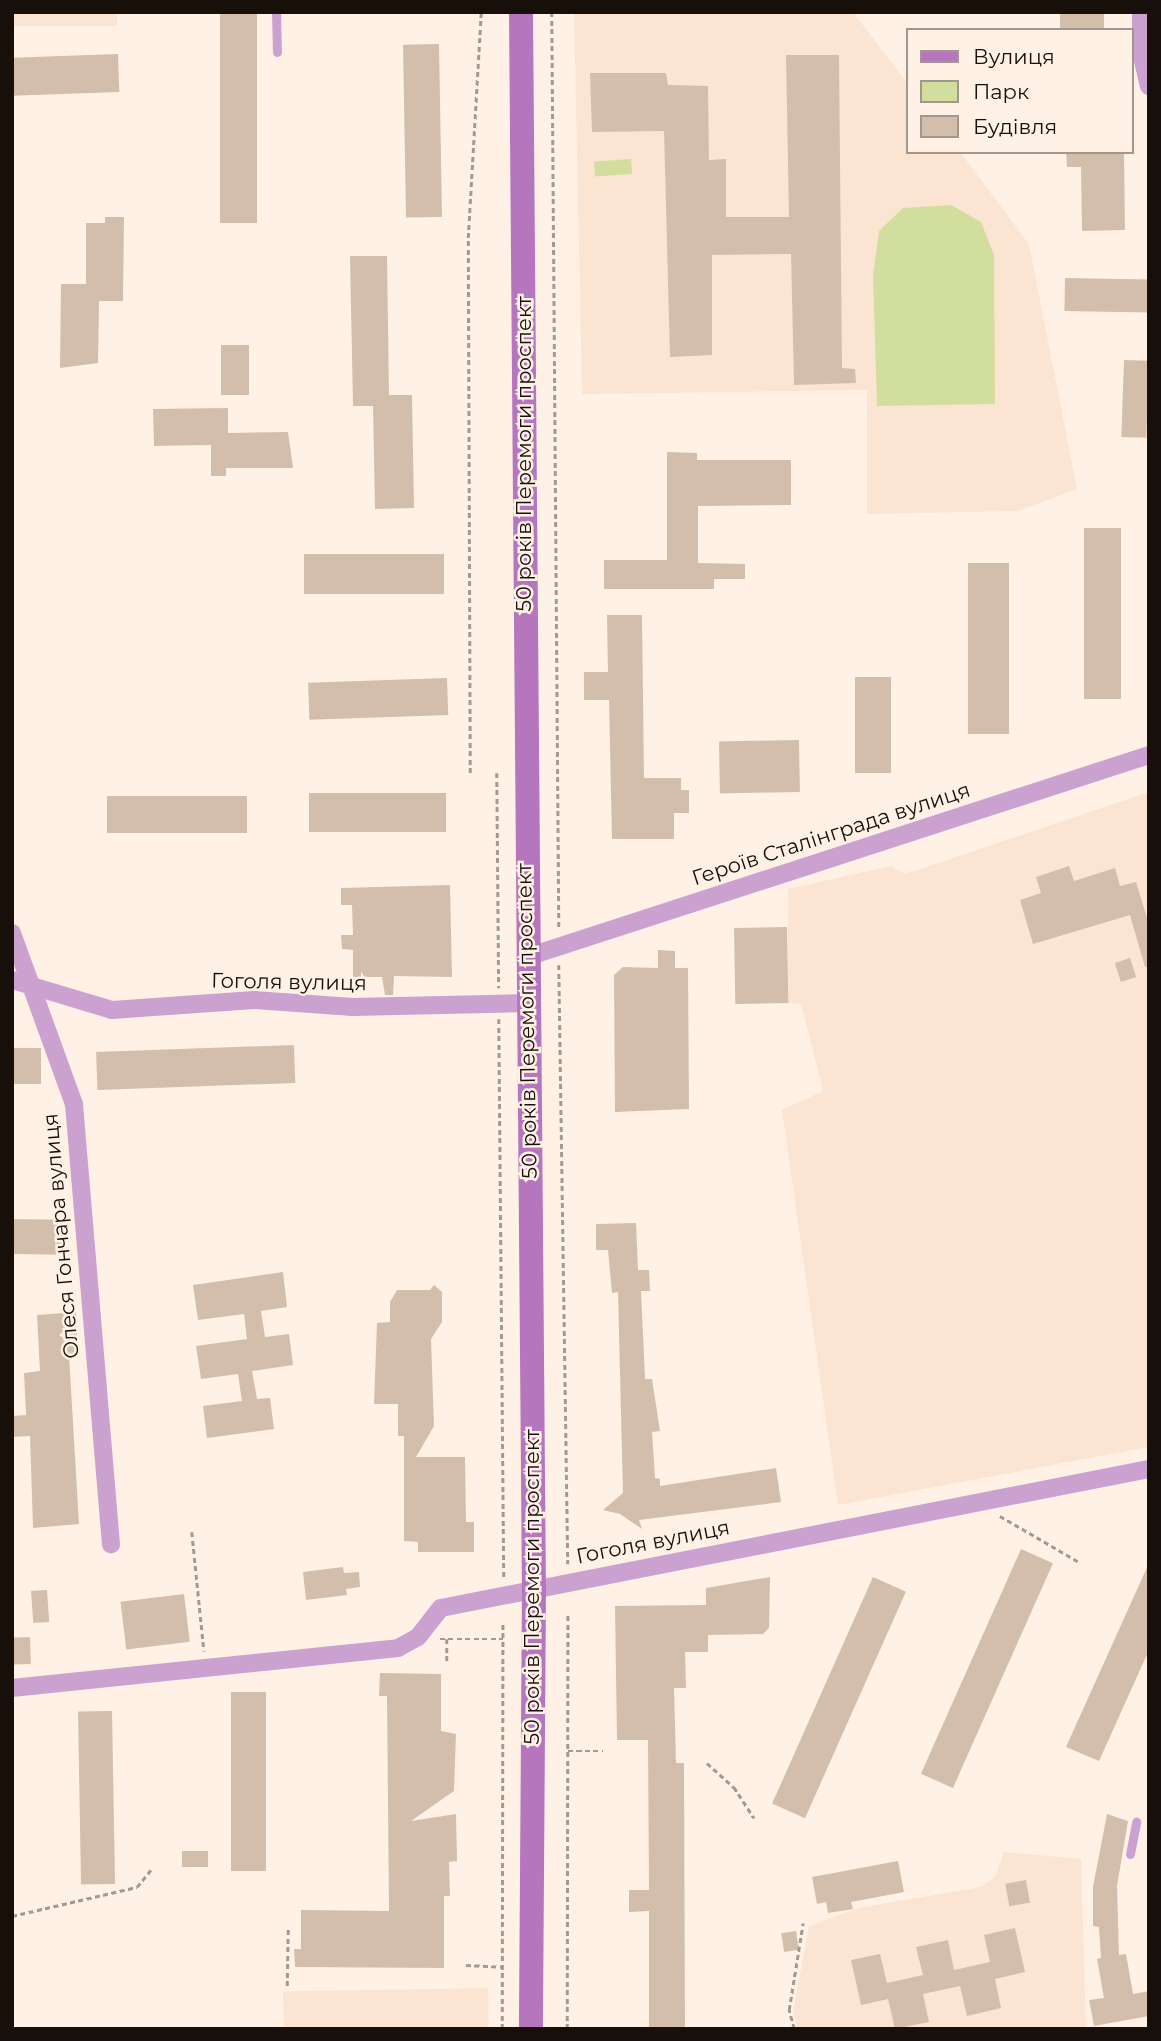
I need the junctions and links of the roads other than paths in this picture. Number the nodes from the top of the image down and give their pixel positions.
1 (276, 12) edge
2 (521, 12) edge
3 (1141, 12) edge
4 (277, 52) dead end
5 (1149, 86) edge
6 (1149, 755) edge
7 (12, 933) edge
8 (527, 957) junction
9 (12, 980) edge
10 (31, 985) junction
11 (527, 1003) junction
12 (1149, 1469) edge
13 (111, 1544) dead end
14 (534, 1588) junction
15 (12, 1688) edge
16 (1136, 1822) dead end
17 (1130, 1853) dead end
18 (531, 2029) edge

1 - 4 lane
2 - 8 main road, 50 років Перемоги проспект
3 - 5 street
6 - 8 street, Героїв Сталінграда вулиця
7 - 10 street, Олеся Гончара вулиця
8 - 11 main road, 50 років Перемоги проспект
9 - 10 street, Гоголя вулиця
10 - 11 street, Гоголя вулиця
10 - 13 street, Олеся Гончара вулиця
11 - 14 main road, 50 років Перемоги проспект
12 - 14 street, Гоголя вулиця
14 - 15 street, Гоголя вулиця
14 - 18 main road, 50 років Перемоги проспект
16 - 17 lane

